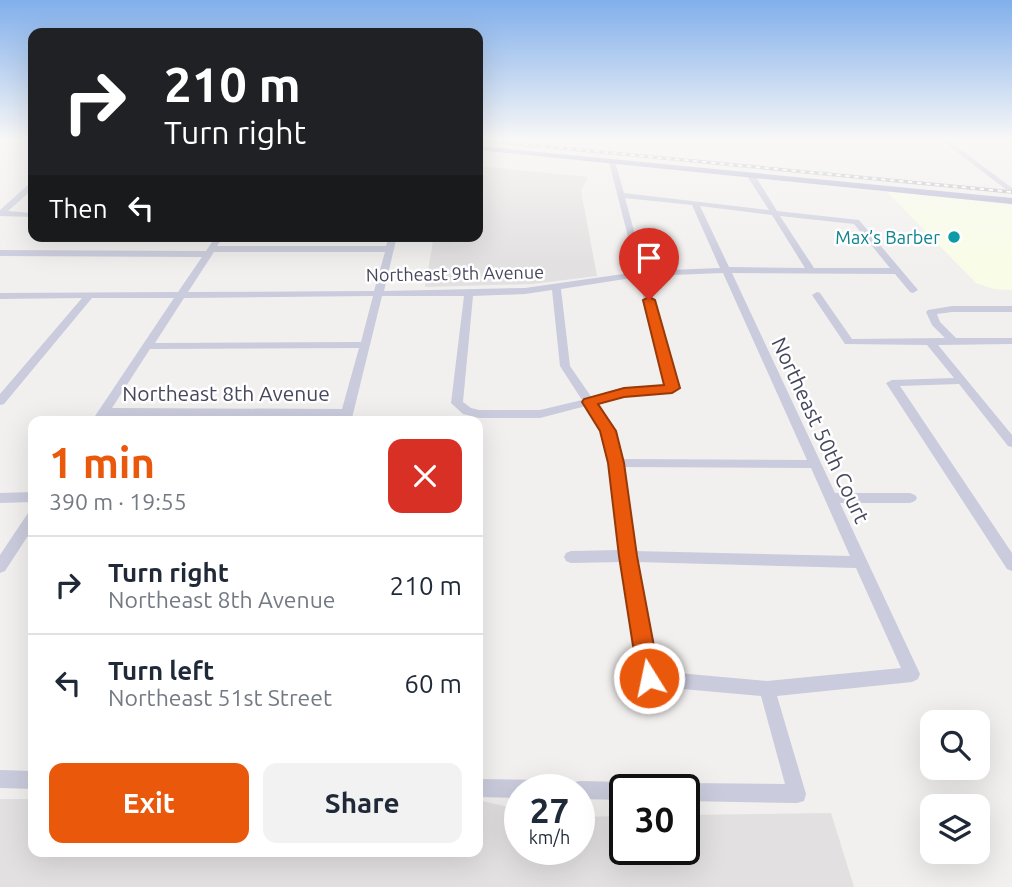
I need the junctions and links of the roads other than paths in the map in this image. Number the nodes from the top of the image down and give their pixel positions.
1 (617, 181) edge
2 (754, 181) edge
3 (807, 181) edge
4 (28, 190) edge
5 (621, 195) junction
6 (1012, 201) edge
7 (695, 203) junction
8 (774, 212) junction
9 (1, 214) edge
10 (28, 215) edge
11 (856, 222) joint
12 (216, 242) edge
13 (391, 242) edge
14 (389, 249) junction
15 (210, 251) junction
16 (0, 253) edge
17 (726, 270) junction
18 (812, 271) junction
19 (896, 271) junction
20 (642, 274) junction
21 (556, 288) junction
22 (913, 290) dead end
23 (379, 293) junction
24 (469, 293) junction
25 (181, 294) junction
26 (0, 296) edge
27 (89, 296) junction
28 (817, 296) dead end
29 (1012, 309) edge
30 (953, 341) junction
31 (1012, 341) edge
32 (932, 344) junction
33 (364, 345) junction
34 (147, 346) junction
35 (962, 381) junction
36 (0, 401) edge
37 (589, 402) junction
38 (101, 416) edge
39 (346, 416) edge
40 (1012, 443) edge
41 (616, 463) junction
42 (815, 464) junction
43 (0, 498) edge
44 (28, 498) edge
45 (833, 498) junction
46 (911, 498) dead end
47 (28, 525) edge
48 (628, 556) junction
49 (571, 557) dead end
50 (861, 562) junction
51 (1012, 565) edge
52 (0, 567) edge
53 (912, 674) joint
54 (649, 678) joint
55 (767, 689) junction
56 (0, 779) edge
57 (28, 780) edge
58 (483, 788) edge
59 (504, 788) edge
60 (700, 792) edge
61 (797, 794) joint

1 - 5 street
2 - 8 street
3 - 6 main road
4 - 9 street
5 - 7 street
5 - 20 street
7 - 8 street
7 - 17 street, Northeast 50th Court
8 - 11 street
8 - 18 street
9 - 10 street
11 - 19 street
12 - 15 street
13 - 14 street
14 - 15 street
14 - 23 street
15 - 16 street
15 - 25 street
17 - 18 street, Northeast 9th Avenue
17 - 20 street, Northeast 9th Avenue
17 - 42 street, Northeast 50th Court
18 - 19 street, Northeast 9th Avenue
19 - 22 street
20 - 21 street, Northeast 9th Avenue
20 - 37 street
21 - 24 street, Northeast 9th Avenue
21 - 37 street
23 - 24 street, Northeast 9th Avenue
23 - 25 street, Northeast 9th Avenue
23 - 33 street
24 - 37 street
25 - 27 street, Northeast 9th Avenue
25 - 34 street
26 - 27 street, Northeast 9th Avenue
27 - 36 street
28 - 32 street
29 - 30 street
30 - 31 street
30 - 32 street
32 - 35 street
33 - 34 street
33 - 39 street
34 - 38 street
35 - 40 street
35 - 51 street
37 - 41 street
41 - 42 street
41 - 48 street
42 - 45 street, Northeast 50th Court
43 - 44 street
45 - 46 street
45 - 50 street, Northeast 50th Court
47 - 52 street
48 - 49 street
48 - 50 street
48 - 54 street
50 - 53 street, Northeast 50th Court
53 - 55 street
54 - 55 street
55 - 61 street
56 - 57 street
58 - 59 street
60 - 61 street

